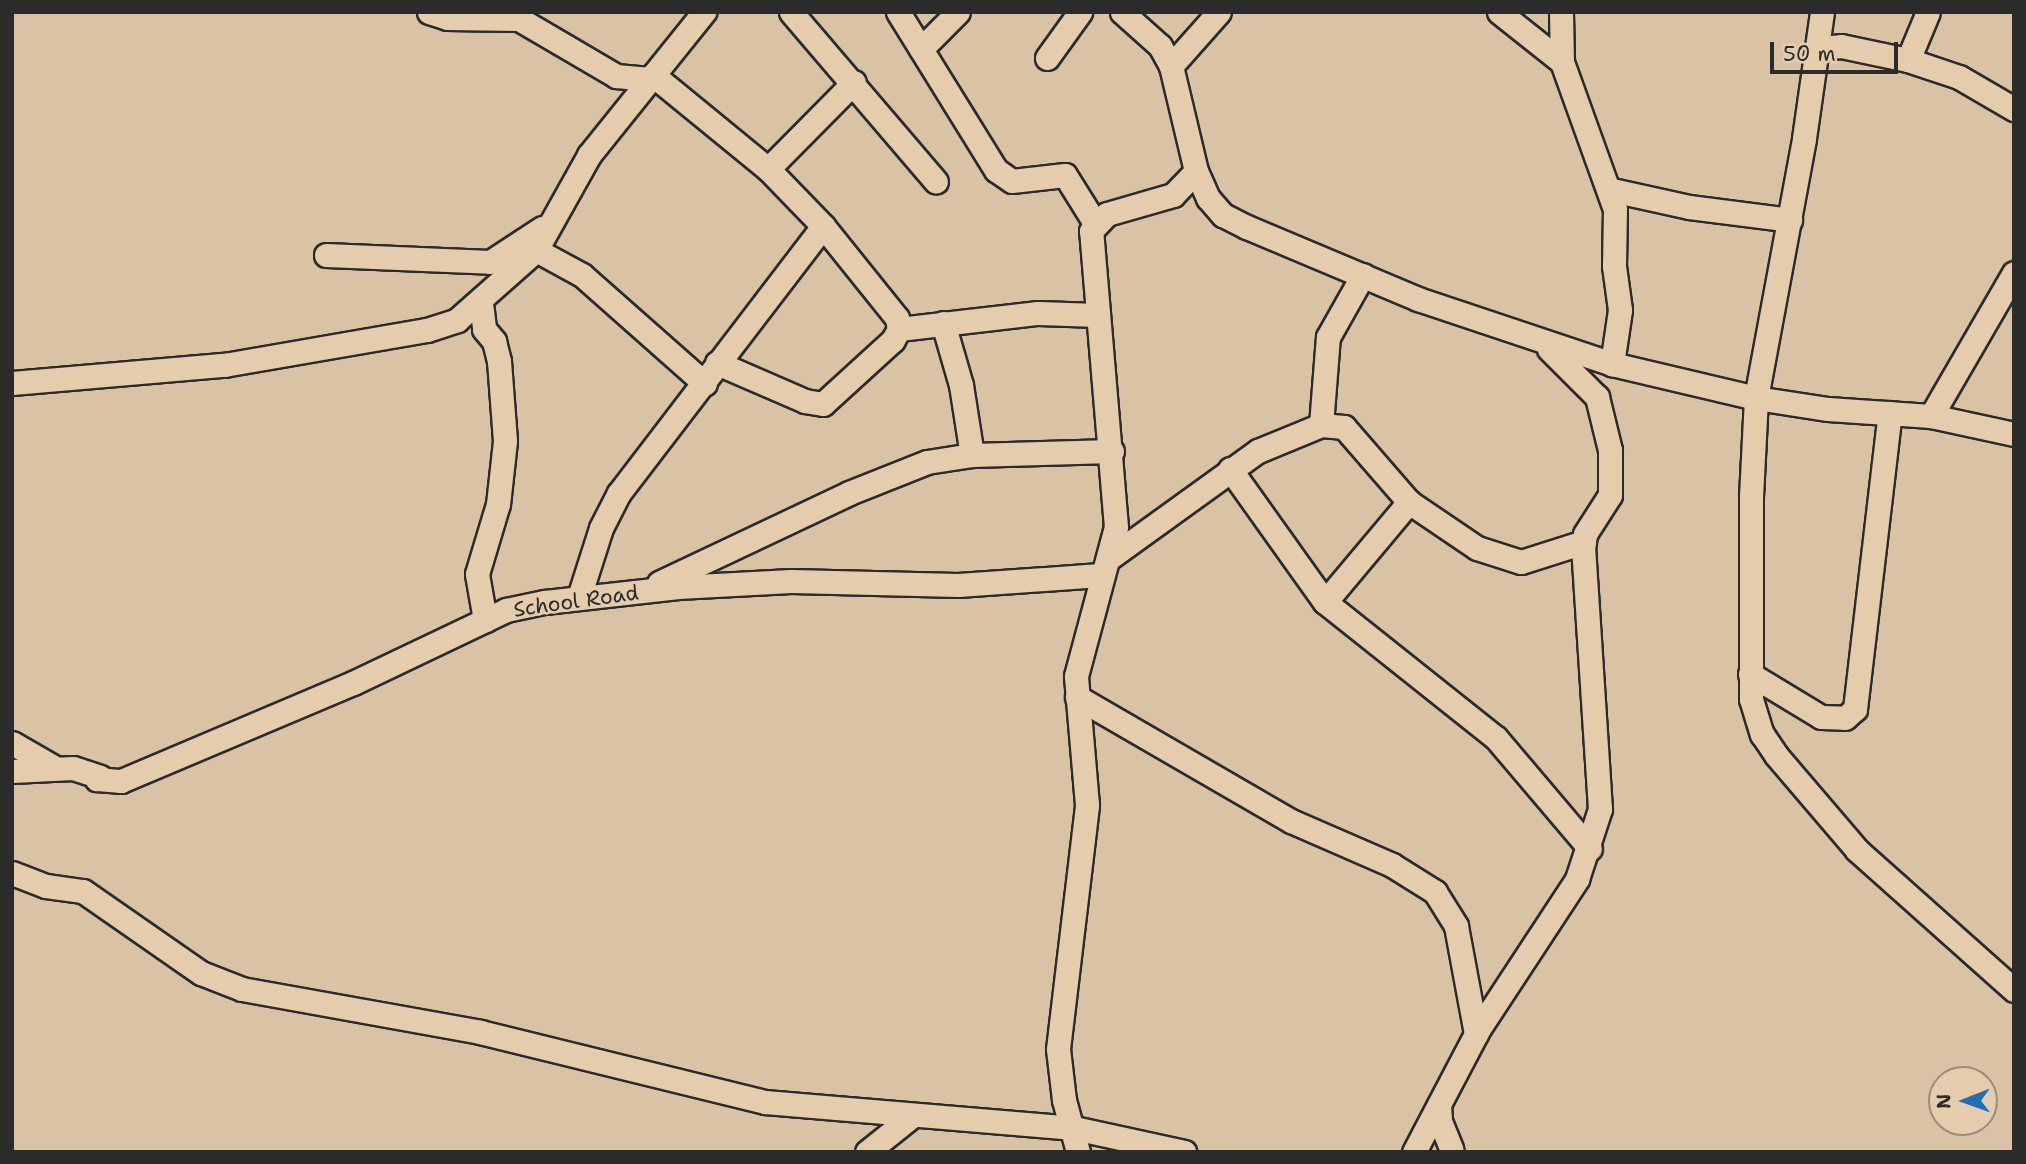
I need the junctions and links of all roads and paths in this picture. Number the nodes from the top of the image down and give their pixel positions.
1 (429, 12) edge
2 (704, 12) edge
3 (791, 12) edge
4 (898, 12) edge
5 (958, 12) edge
6 (1080, 12) edge
7 (1122, 12) edge
8 (1219, 12) edge
9 (1499, 12) edge
10 (1561, 12) edge
11 (1927, 12) edge
12 (1821, 18) edge
13 (1830, 47) junction
14 (921, 49) junction
15 (1047, 58) dead end
16 (1908, 60) junction
17 (1562, 62) junction
18 (1171, 66) junction
19 (651, 77) junction
20 (854, 82) junction
21 (2014, 109) edge
22 (768, 169) junction
23 (1196, 171) junction
24 (936, 182) dead end
25 (1612, 190) junction
26 (556, 218) junction
27 (1790, 220) junction
28 (1095, 223) junction
29 (823, 226) junction
30 (536, 250) junction
31 (326, 255) dead end
32 (2014, 273) edge
33 (1363, 275) junction
34 (481, 303) junction
35 (1098, 315) junction
36 (943, 323) junction
37 (899, 329) junction
38 (1542, 343) junction
39 (718, 363) junction
40 (1612, 364) junction
41 (12, 383) edge
42 (705, 384) junction
43 (1756, 398) junction
44 (1891, 413) junction
45 (1931, 416) junction
46 (1321, 425) junction
47 (2014, 434) edge
48 (1112, 451) junction
49 (972, 455) junction
50 (1230, 469) junction
51 (1409, 502) junction
52 (1584, 542) junction
53 (1104, 567) junction
54 (642, 591) junction
55 (579, 597) junction
56 (1325, 602) junction
57 (485, 620) junction
58 (1750, 674) junction
59 (1077, 697) junction
60 (12, 743) edge
61 (57, 768) junction
62 (12, 771) edge
63 (1590, 849) junction
64 (12, 873) edge
65 (2014, 990) edge
66 (1476, 1034) junction
67 (1439, 1105) junction
68 (912, 1116) junction
69 (1070, 1127) junction
70 (1449, 1151) edge
71 (867, 1152) edge
72 (1077, 1152) edge
73 (1184, 1152) edge
74 (1414, 1152) edge

1 - 19 street
2 - 19 street
3 - 20 street
4 - 14 street
5 - 14 street
6 - 15 street
7 - 18 street
8 - 18 street
9 - 17 street
10 - 17 street
11 - 16 street
12 - 13 street
13 - 16 street
13 - 27 street
14 - 28 street
16 - 21 street
17 - 25 street
18 - 23 street
19 - 22 street
19 - 26 street
20 - 22 street
20 - 24 street
22 - 29 street
23 - 28 street
23 - 33 street
25 - 27 street
25 - 40 street
26 - 30 street
26 - 31 street
27 - 43 street
28 - 35 street
29 - 37 street
29 - 39 street
30 - 34 street
30 - 42 street
32 - 45 street
33 - 38 street
33 - 46 street
34 - 41 street
34 - 57 street
35 - 36 street
35 - 48 street
36 - 37 street
36 - 49 street
37 - 39 street
38 - 40 street
38 - 52 street
39 - 42 street
40 - 43 street
42 - 55 street
43 - 44 street
43 - 58 street
44 - 45 street
44 - 58 street
45 - 47 street
46 - 50 street
46 - 51 street
48 - 49 street
48 - 53 street
49 - 54 street
50 - 53 street
50 - 56 street
51 - 52 street
51 - 56 street
52 - 63 street
53 - 54 street, School Road
53 - 59 street
54 - 55 street, School Road
55 - 57 street, School Road
56 - 63 street
57 - 61 street, School Road
58 - 65 street
59 - 66 street
59 - 69 street
60 - 61 street
61 - 62 street, School Road
63 - 66 street
64 - 68 street
66 - 67 street
67 - 70 street
67 - 74 street
68 - 69 street
68 - 71 street
69 - 72 street
69 - 73 street

